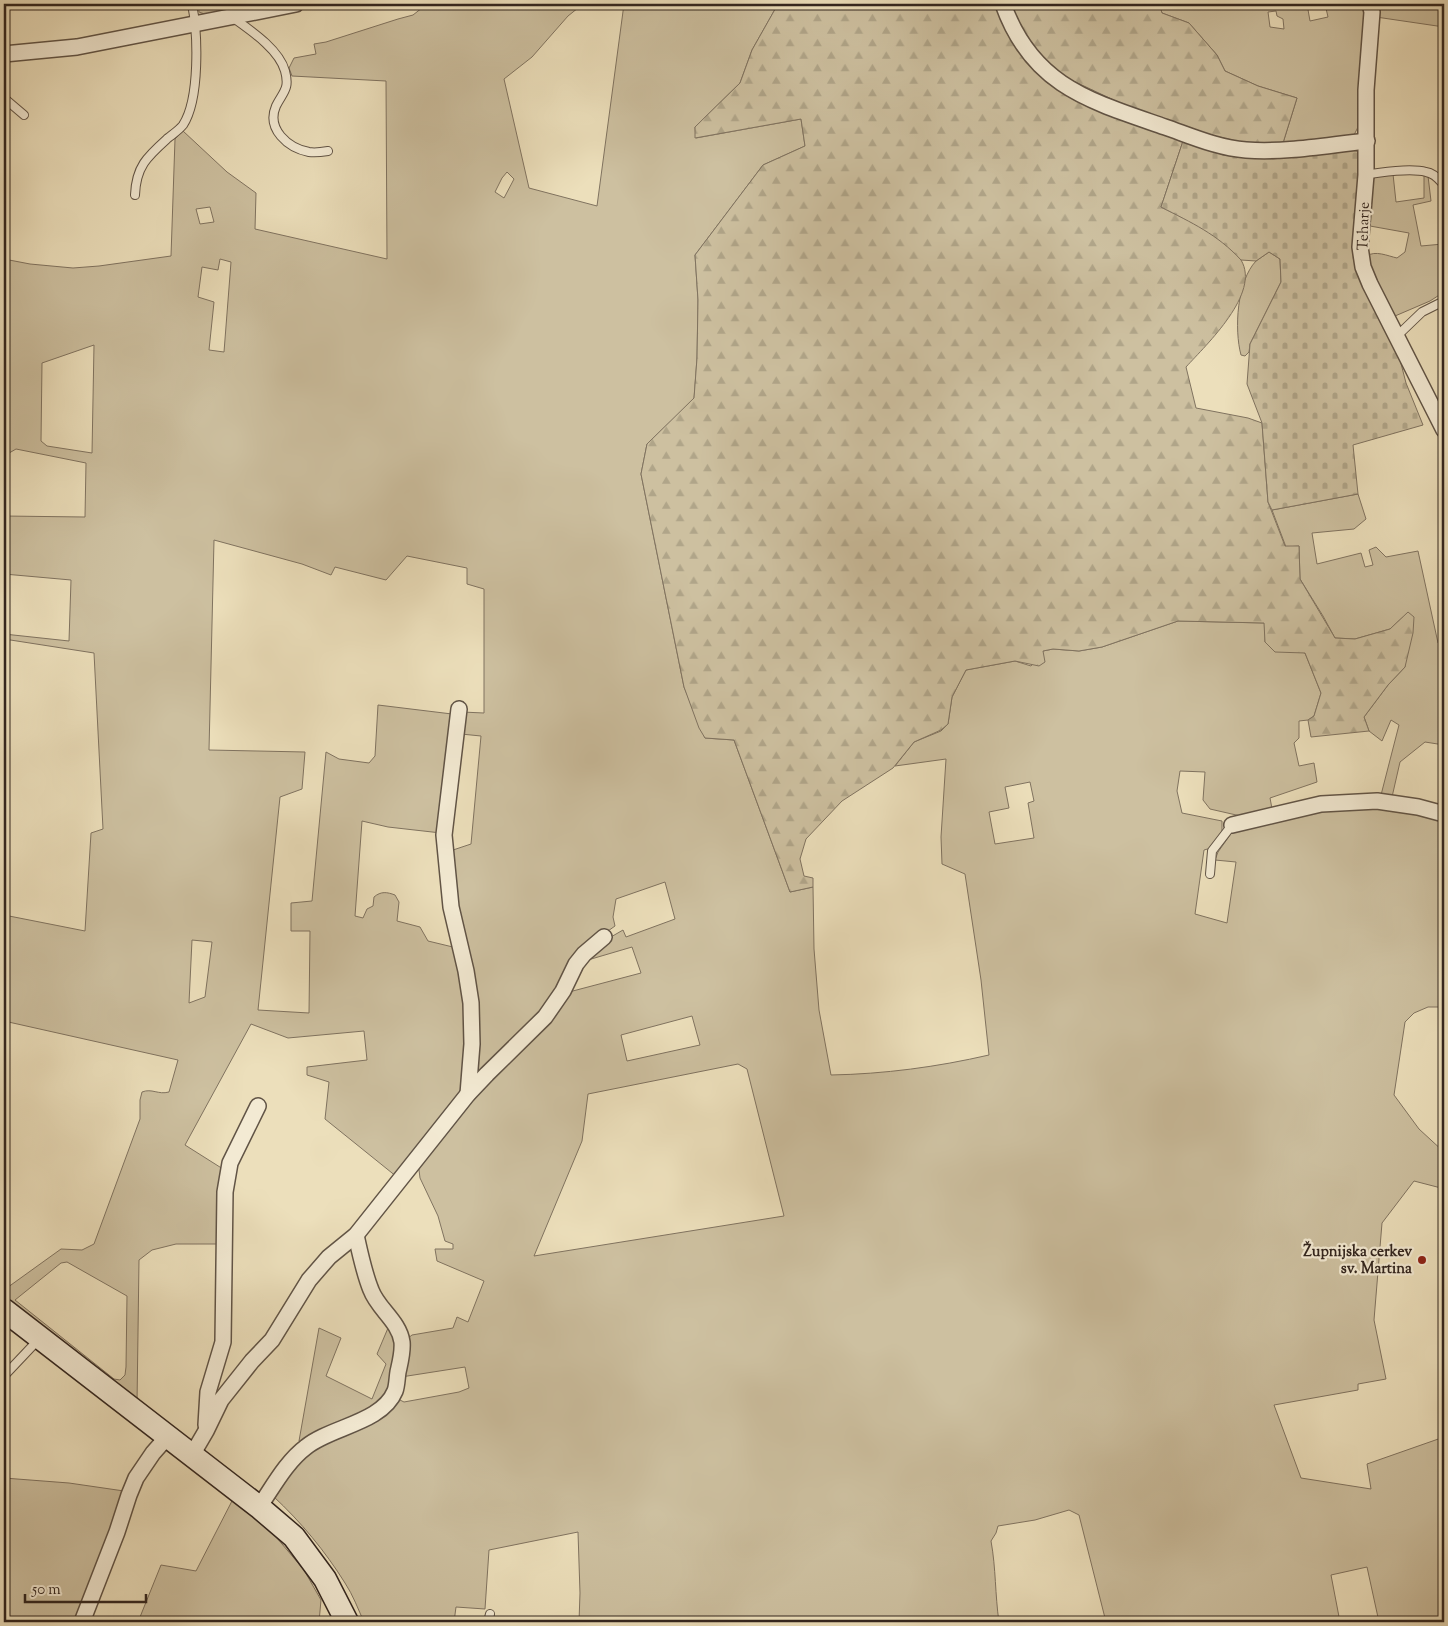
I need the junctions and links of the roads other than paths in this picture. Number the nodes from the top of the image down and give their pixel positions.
1 (192, 4) edge
2 (296, 4) edge
3 (1003, 4) edge
4 (1370, 4) edge
5 (232, 17) junction
6 (194, 24) junction
7 (4, 54) edge
8 (4, 98) edge
9 (24, 115) dead end
10 (1367, 141) junction
11 (328, 151) dead end
12 (1366, 176) junction
13 (1442, 183) dead end
14 (135, 195) dead end
15 (1444, 301) edge
16 (1397, 336) junction
17 (1444, 430) edge
18 (459, 709) dead end
19 (1444, 814) edge
20 (1232, 825) joint
21 (1210, 874) dead end
22 (604, 937) dead end
23 (468, 1094) junction
24 (258, 1106) dead end
25 (356, 1235) junction
26 (4, 1310) edge
27 (40, 1338) junction
28 (4, 1376) edge
29 (206, 1431) junction
30 (168, 1436) junction
31 (192, 1455) junction
32 (259, 1507) junction
33 (82, 1622) edge
34 (347, 1622) edge

1 - 6 lane
2 - 5 street
3 - 10 street
4 - 10 street, Teharje
5 - 6 street
5 - 11 lane
6 - 7 street
6 - 14 lane
8 - 9 lane
10 - 12 street, Teharje
12 - 13 lane
12 - 16 street, Teharje
15 - 16 lane
16 - 17 street, Teharje
18 - 23 street
19 - 20 street
20 - 21 lane
22 - 23 street
23 - 25 street
24 - 29 street
25 - 29 street
25 - 32 street
26 - 27 main road
27 - 28 lane
27 - 30 main road
29 - 31 street
30 - 31 main road
30 - 33 street
31 - 32 main road
32 - 34 main road

